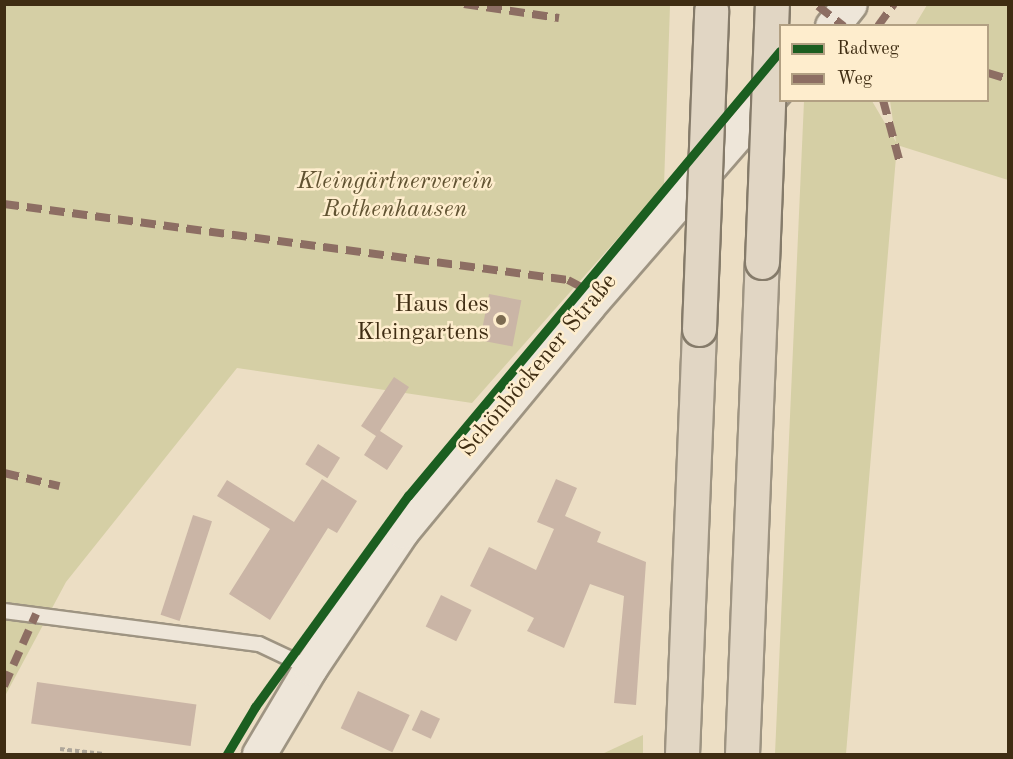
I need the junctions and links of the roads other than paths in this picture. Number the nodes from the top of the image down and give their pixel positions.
1 (772, 4) edge
2 (850, 4) edge
3 (711, 8) edge
4 (834, 24) edge
5 (779, 85) edge
6 (4, 611) edge
7 (310, 668) junction
8 (259, 754) edge
9 (682, 754) edge
10 (742, 754) edge

1 - 10 highway, bridge
2 - 4 main road
3 - 9 highway, bridge
5 - 7 main road, Schönböckener Straße
6 - 7 lane
7 - 8 main road, Schönböckener Straße

